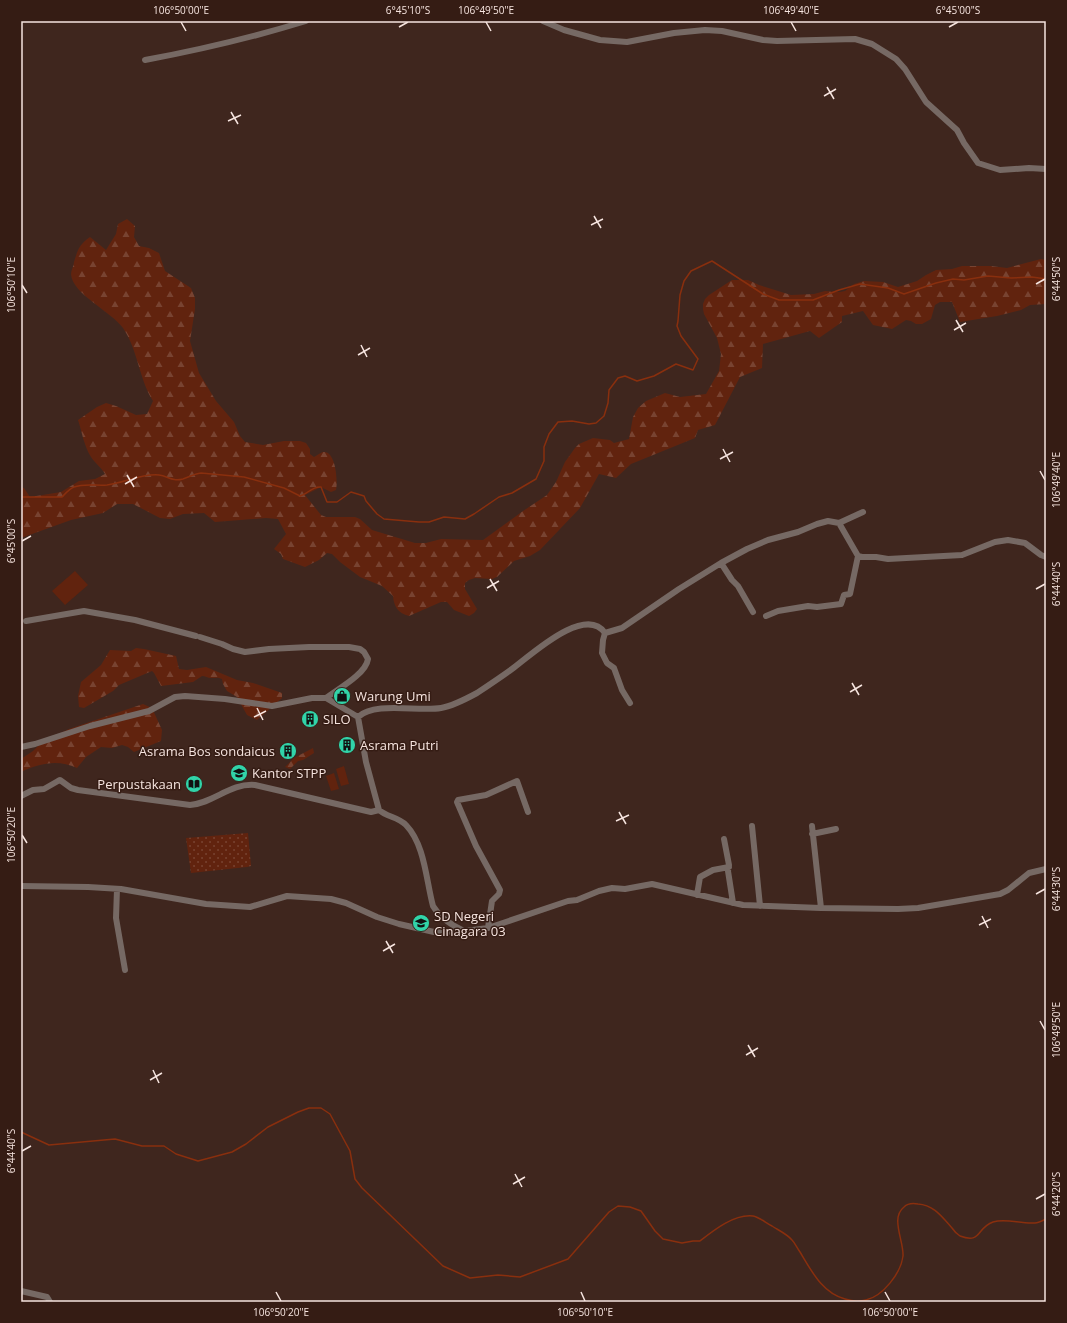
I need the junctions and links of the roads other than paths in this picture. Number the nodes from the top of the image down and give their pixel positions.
1 (306, 21) edge
2 (544, 21) edge
3 (145, 60) dead end
4 (1046, 169) edge
5 (863, 512) dead end
6 (839, 523) junction
7 (858, 556) junction
8 (1046, 556) edge
9 (721, 563) junction
10 (753, 612) dead end
11 (766, 616) dead end
12 (26, 621) dead end
13 (605, 633) junction
14 (326, 698) junction
15 (630, 703) dead end
16 (358, 717) junction
17 (21, 747) edge
18 (21, 796) edge
19 (379, 810) junction
20 (528, 812) dead end
21 (752, 826) dead end
22 (812, 826) dead end
23 (836, 829) dead end
24 (812, 834) junction
25 (724, 839) dead end
26 (729, 867) junction
27 (1046, 869) edge
28 (21, 886) edge
29 (117, 889) junction
30 (697, 895) junction
31 (732, 903) junction
32 (760, 906) junction
33 (821, 908) junction
34 (488, 928) junction
35 (465, 931) junction
36 (125, 970) dead end
37 (21, 1291) edge
38 (50, 1302) edge

1 - 3 street
2 - 4 street
5 - 6 street
6 - 7 street
6 - 9 street
7 - 8 street
7 - 11 street
9 - 10 street
9 - 13 street
12 - 14 street
13 - 15 street
13 - 16 street
14 - 16 street
14 - 17 street
16 - 19 street
18 - 19 street
19 - 35 street
20 - 34 street
21 - 32 street
22 - 24 street
23 - 24 street
24 - 33 street
25 - 26 street
26 - 30 street
26 - 31 street
27 - 33 street
28 - 29 street
29 - 35 street
29 - 36 street
30 - 31 street
30 - 34 street
31 - 32 street
32 - 33 street
34 - 35 street
37 - 38 street

